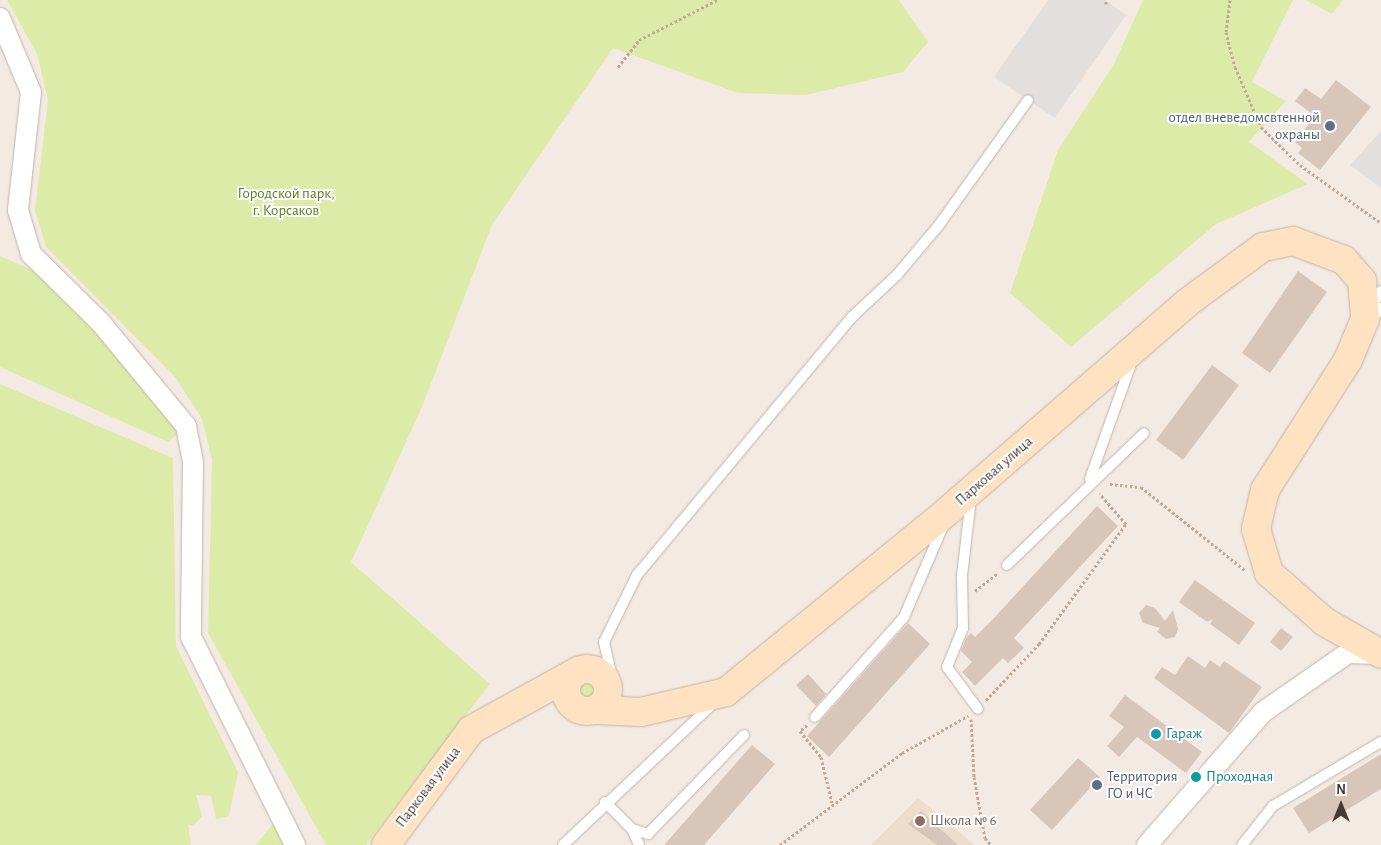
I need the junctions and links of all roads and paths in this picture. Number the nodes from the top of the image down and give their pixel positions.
1 (717, 0) edge
2 (1230, 0) edge
3 (0, 18) edge
4 (618, 68) dead end
5 (1028, 100) dead end
6 (1381, 223) edge
7 (1381, 291) edge
8 (1368, 322) edge
9 (1137, 348) junction
10 (1144, 433) dead end
11 (1089, 482) junction
12 (972, 487) junction
13 (950, 509) junction
14 (1195, 532) dead end
15 (1008, 564) dead end
16 (998, 573) dead end
17 (962, 601) junction
18 (1381, 654) edge
19 (573, 674) junction
20 (610, 681) junction
21 (726, 692) junction
22 (694, 700) junction
23 (978, 709) joint
24 (590, 711) junction
25 (815, 717) joint
26 (472, 730) junction
27 (744, 735) dead end
28 (1381, 742) edge
29 (605, 802) junction
30 (832, 802) junction
31 (632, 829) junction
32 (295, 845) edge
33 (386, 845) edge
34 (563, 845) edge
35 (639, 845) edge
36 (780, 845) edge
37 (992, 845) edge
38 (1147, 845) edge
39 (1242, 845) edge

1 - 4 path
2 - 6 path
3 - 32 street
5 - 20 lane
7 - 8 lane
8 - 9 street, Парковая улица
8 - 18 street
9 - 11 lane
9 - 12 street, Парковая улица
10 - 11 lane
11 - 14 path
11 - 15 lane
11 - 23 path
12 - 13 street, Парковая улица
12 - 17 lane
13 - 21 street, Парковая улица
13 - 25 lane
16 - 17 path
17 - 23 lane
18 - 38 street
19 - 20 street
19 - 24 street
19 - 26 street, Парковая улица
20 - 22 street, Парковая улица
20 - 24 street
21 - 22 street, Парковая улица
21 - 29 lane
22 - 24 street, Парковая улица
24 - 26 street, Парковая улица
25 - 30 path
26 - 33 street, Парковая улица
27 - 31 lane
28 - 39 lane
29 - 31 lane
29 - 34 lane
30 - 36 path
30 - 37 path
31 - 35 lane

